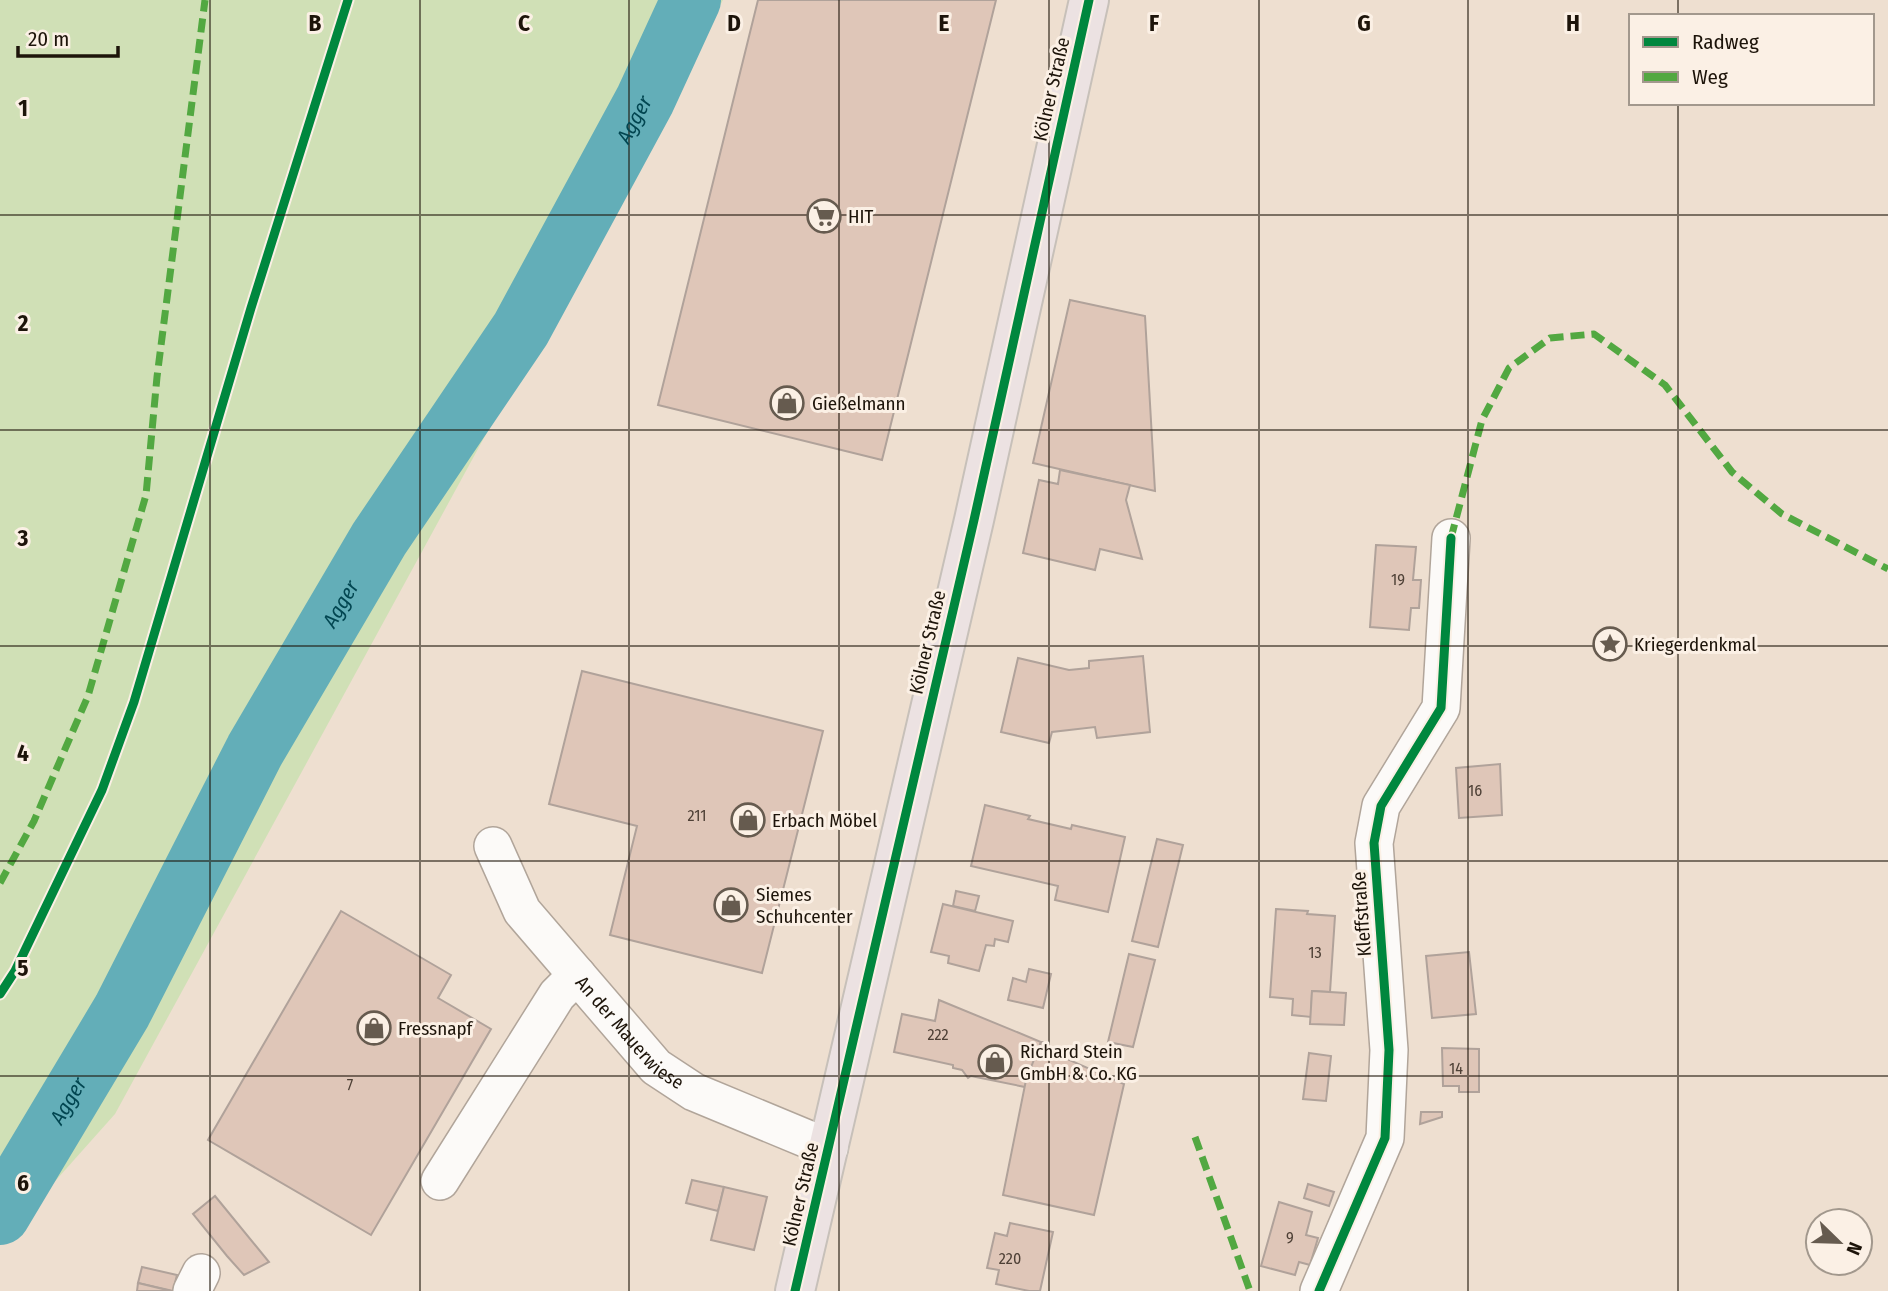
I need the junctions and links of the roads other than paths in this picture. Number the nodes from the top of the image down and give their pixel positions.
1 (1089, 0) edge
2 (1451, 538) dead end
3 (493, 846) dead end
4 (577, 975) junction
5 (829, 1148) junction
6 (440, 1181) dead end
7 (795, 1291) edge
8 (1319, 1291) edge

1 - 5 main road, Kölner Straße
2 - 8 street, Kleffstraße
3 - 4 street, An der Mauerwiese
4 - 5 street, An der Mauerwiese
4 - 6 street
5 - 7 main road, Kölner Straße

